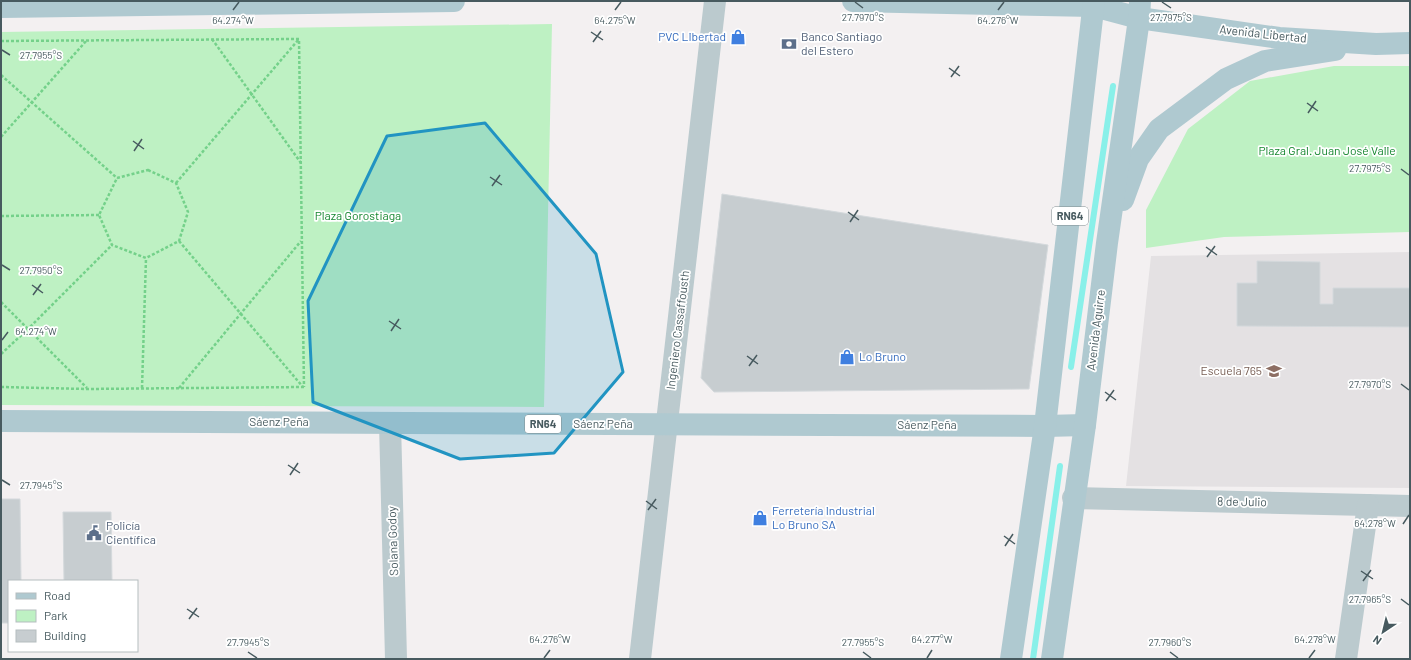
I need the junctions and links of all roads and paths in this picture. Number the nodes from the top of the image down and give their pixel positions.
1 (454, 1) edge
2 (715, 1) edge
3 (853, 1) edge
4 (1098, 3) edge
5 (1, 8) edge
6 (1140, 10) edge
7 (212, 39) junction
8 (300, 39) junction
9 (1, 40) edge
10 (88, 40) junction
11 (1410, 43) edge
12 (1376, 44) junction
13 (1, 75) edge
14 (252, 94) junction
15 (32, 102) junction
16 (1, 137) edge
17 (301, 163) junction
18 (117, 178) junction
19 (176, 183) junction
20 (99, 215) junction
21 (1, 216) edge
22 (179, 241) junction
23 (302, 241) junction
24 (1107, 243) junction
25 (112, 245) junction
26 (146, 258) junction
27 (1, 302) edge
28 (241, 314) junction
29 (28, 329) junction
30 (1, 354) edge
31 (1, 387) edge
32 (304, 387) junction
33 (142, 388) junction
34 (179, 388) junction
35 (87, 389) junction
36 (1, 421) edge
37 (390, 423) junction
38 (667, 424) junction
39 (1084, 425) junction
40 (1045, 426) junction
41 (1073, 498) junction
42 (1368, 505) junction
43 (1410, 506) edge
44 (396, 659) edge
45 (640, 659) edge
46 (1011, 659) edge
47 (1052, 659) edge
48 (1346, 659) edge

1 - 5 main road
2 - 38 street, Ingeniero Cassaffousth
3 - 4 main road, Avenida Libertad
4 - 6 main road, Avenida Libertad
4 - 40 main road, RN64
6 - 12 main road, Avenida Libertad
6 - 24 main road, Avenida Aguirre
7 - 8 path
7 - 10 path
7 - 14 path
8 - 14 path
8 - 17 path
9 - 10 path
10 - 15 path
11 - 12 main road, Avenida Libertad
12 - 24 main road
13 - 15 path
14 - 17 path
14 - 19 path
15 - 16 path
15 - 18 path
17 - 23 path
18 - 19 path
18 - 20 path
19 - 22 path
20 - 21 path
20 - 25 path
22 - 26 path
22 - 28 path
23 - 28 path
23 - 32 path
24 - 39 main road, Avenida Aguirre
25 - 26 path
25 - 29 path
26 - 33 path
27 - 29 path
28 - 32 path
28 - 34 path
29 - 30 path
29 - 35 path
31 - 35 path
32 - 34 path
33 - 34 path
33 - 35 path
36 - 37 main road, Sáenz Peña / RN64
37 - 38 main road, Sáenz Peña / RN64
37 - 44 street, Solana Godoy
38 - 40 main road, Sáenz Peña / RN64
38 - 45 street, Ingeniero Cassaffousth
39 - 40 main road, Sáenz Peña / RN64
39 - 41 main road, Avenida Aguirre
40 - 46 main road
41 - 42 street, 8 de Julio
41 - 47 main road, Avenida Aguirre
42 - 43 street, 8 de Julio
42 - 48 street

